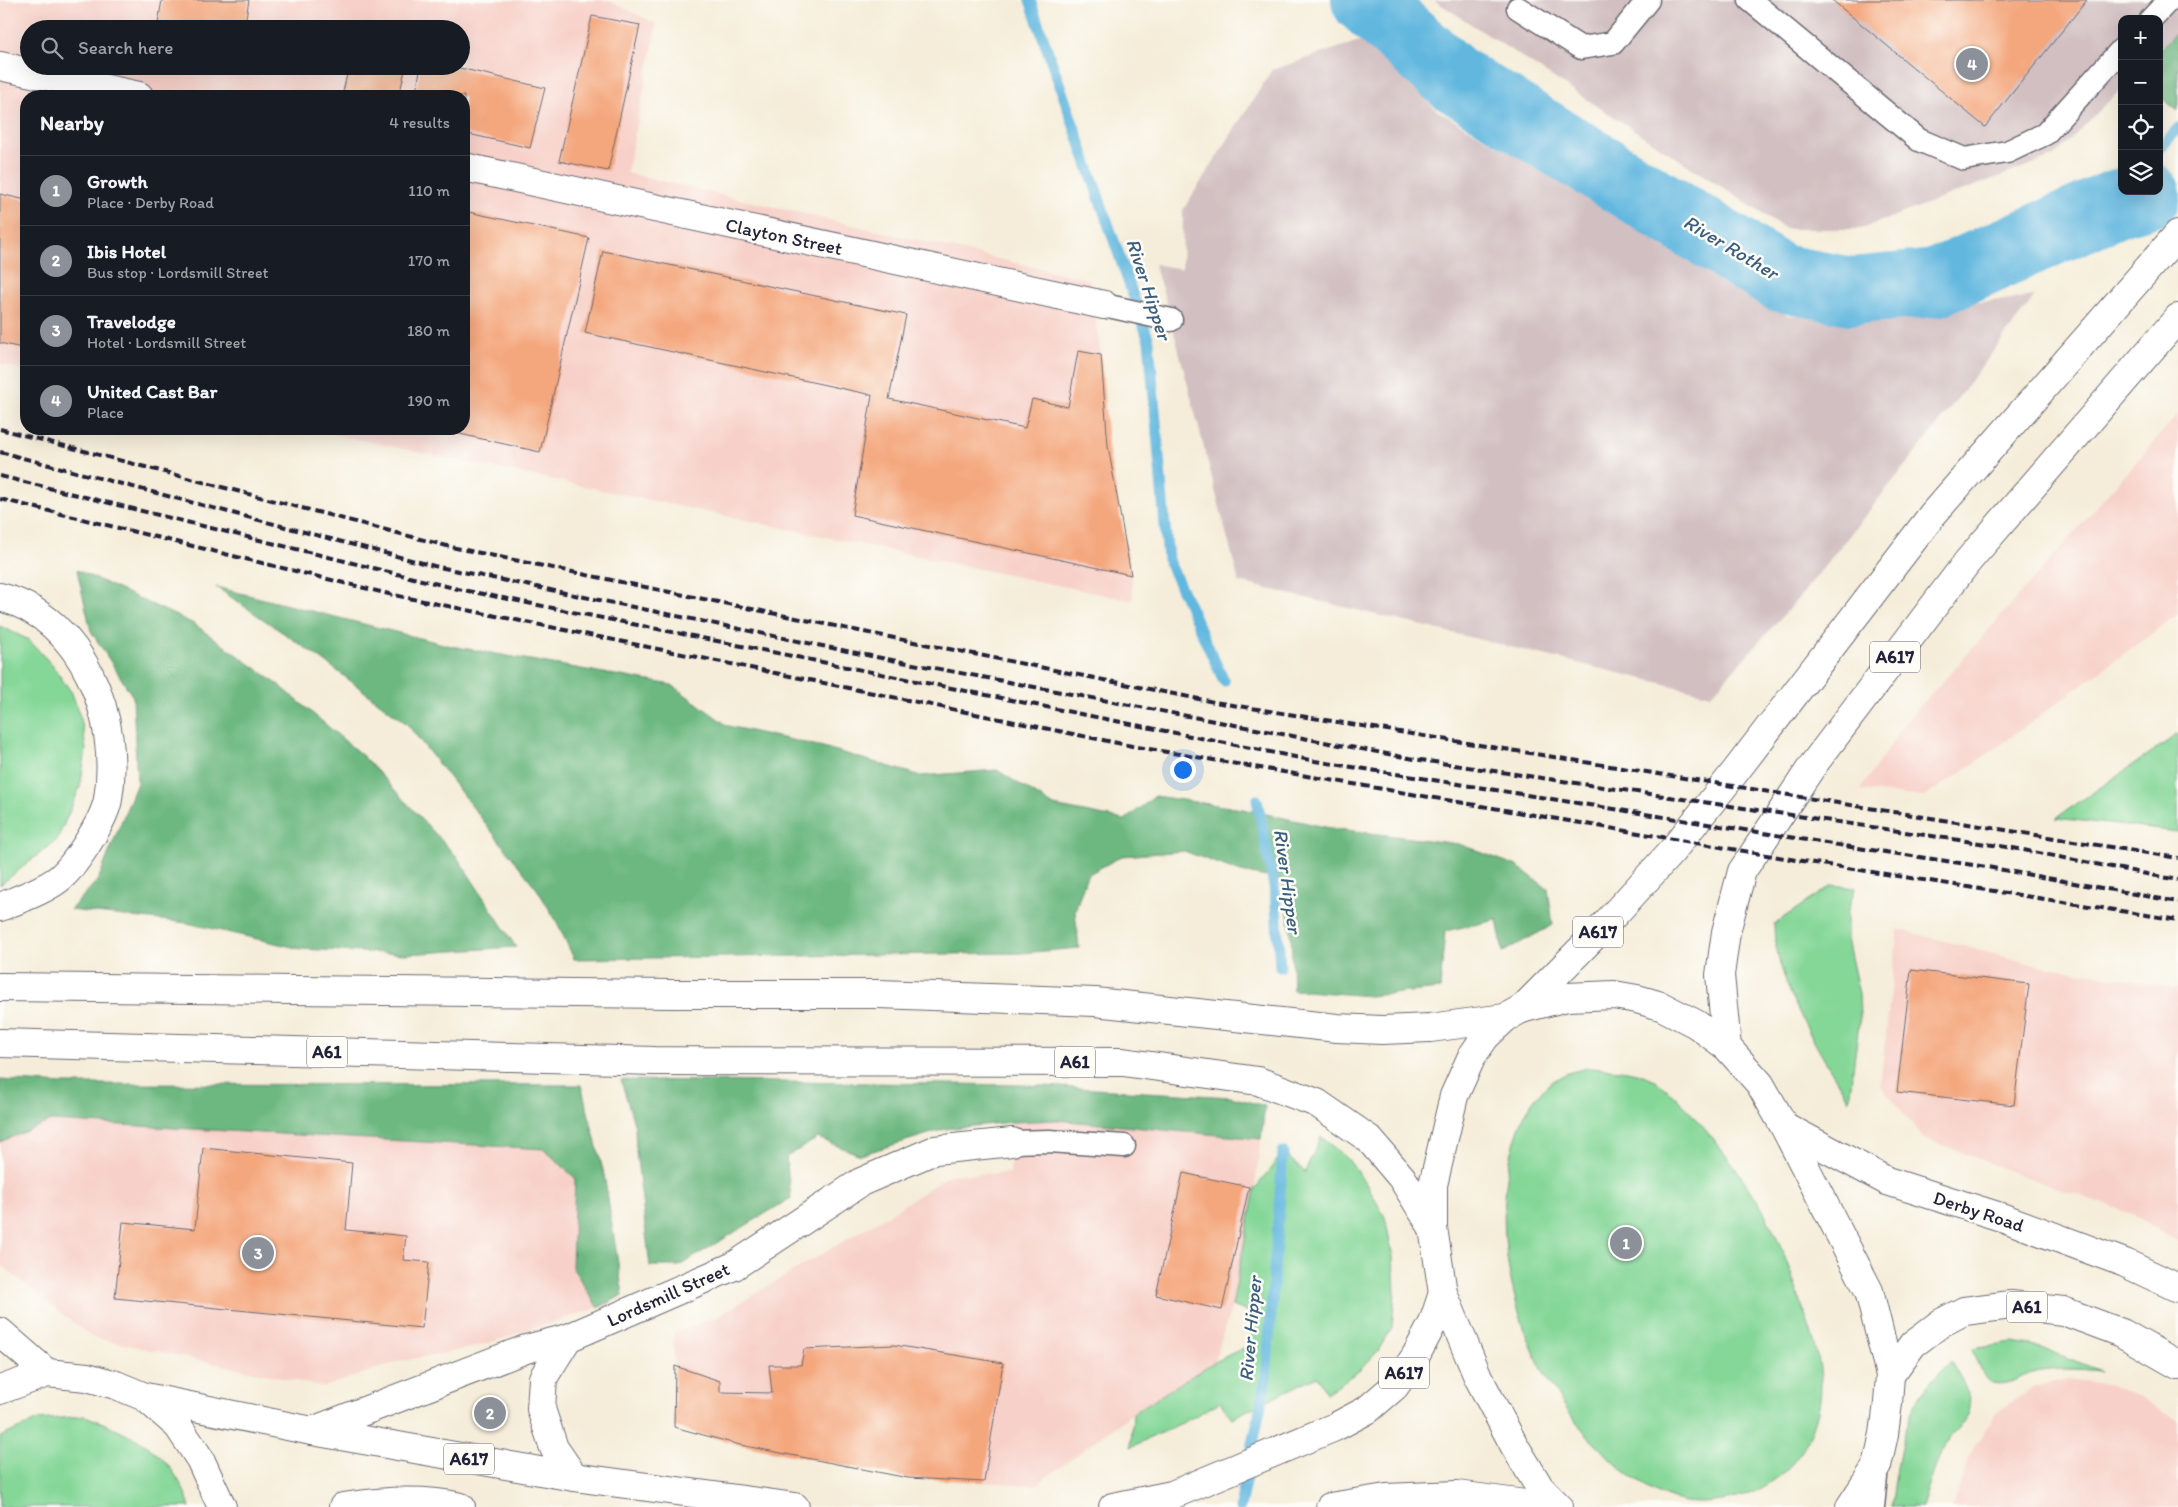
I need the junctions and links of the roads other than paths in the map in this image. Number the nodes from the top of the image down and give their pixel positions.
1 (1648, 0) edge
2 (1750, 0) edge
3 (2169, 0) edge
4 (1518, 8) dead end
5 (2155, 15) edge
6 (2118, 53) edge
7 (0, 66) edge
8 (20, 70) edge
9 (42, 75) edge
10 (112, 90) edge
11 (470, 167) edge
12 (2178, 234) edge
13 (1104, 305) joint
14 (2178, 318) edge
15 (1170, 320) dead end
16 (0, 597) edge
17 (0, 907) edge
18 (0, 987) edge
19 (1513, 1014) junction
20 (0, 1043) edge
21 (1727, 1047) junction
22 (1784, 1126) junction
23 (1012, 1142) joint
24 (1124, 1146) dead end
25 (1433, 1228) junction
26 (2178, 1288) edge
27 (1443, 1293) junction
28 (0, 1332) edge
29 (568, 1338) junction
30 (2178, 1365) edge
31 (47, 1374) junction
32 (1890, 1376) junction
33 (0, 1390) edge
34 (145, 1397) junction
35 (312, 1431) junction
36 (1877, 1466) junction
37 (574, 1477) junction
38 (222, 1507) edge
39 (343, 1507) edge
40 (461, 1507) edge
41 (795, 1507) edge
42 (1113, 1507) edge
43 (1330, 1507) edge
44 (1534, 1507) edge
45 (1559, 1507) edge
46 (1850, 1507) edge
47 (1873, 1507) edge

1 - 4 lane
2 - 6 lane
3 - 5 lane
7 - 8 main road
9 - 10 main road
11 - 13 main road, Clayton Street
12 - 19 main road, A617
13 - 15 lane
14 - 21 main road, A617
16 - 17 main road
18 - 19 main road
19 - 21 main road
19 - 25 main road
20 - 25 main road, A61
21 - 22 main road
22 - 26 main road, Derby Road
22 - 32 main road
23 - 24 lane
23 - 29 main road, Lordsmill Street
25 - 27 main road
27 - 42 main road, A617
27 - 45 main road
28 - 31 main road
29 - 35 main road, Lordsmill Street
29 - 37 main road
30 - 32 main road, A61
31 - 33 main road
31 - 34 main road
32 - 36 main road
34 - 35 main road, A617
34 - 38 main road
35 - 37 main road, A617
36 - 46 main road
36 - 47 lane
37 - 41 main road, A617
39 - 40 main road
43 - 44 main road

